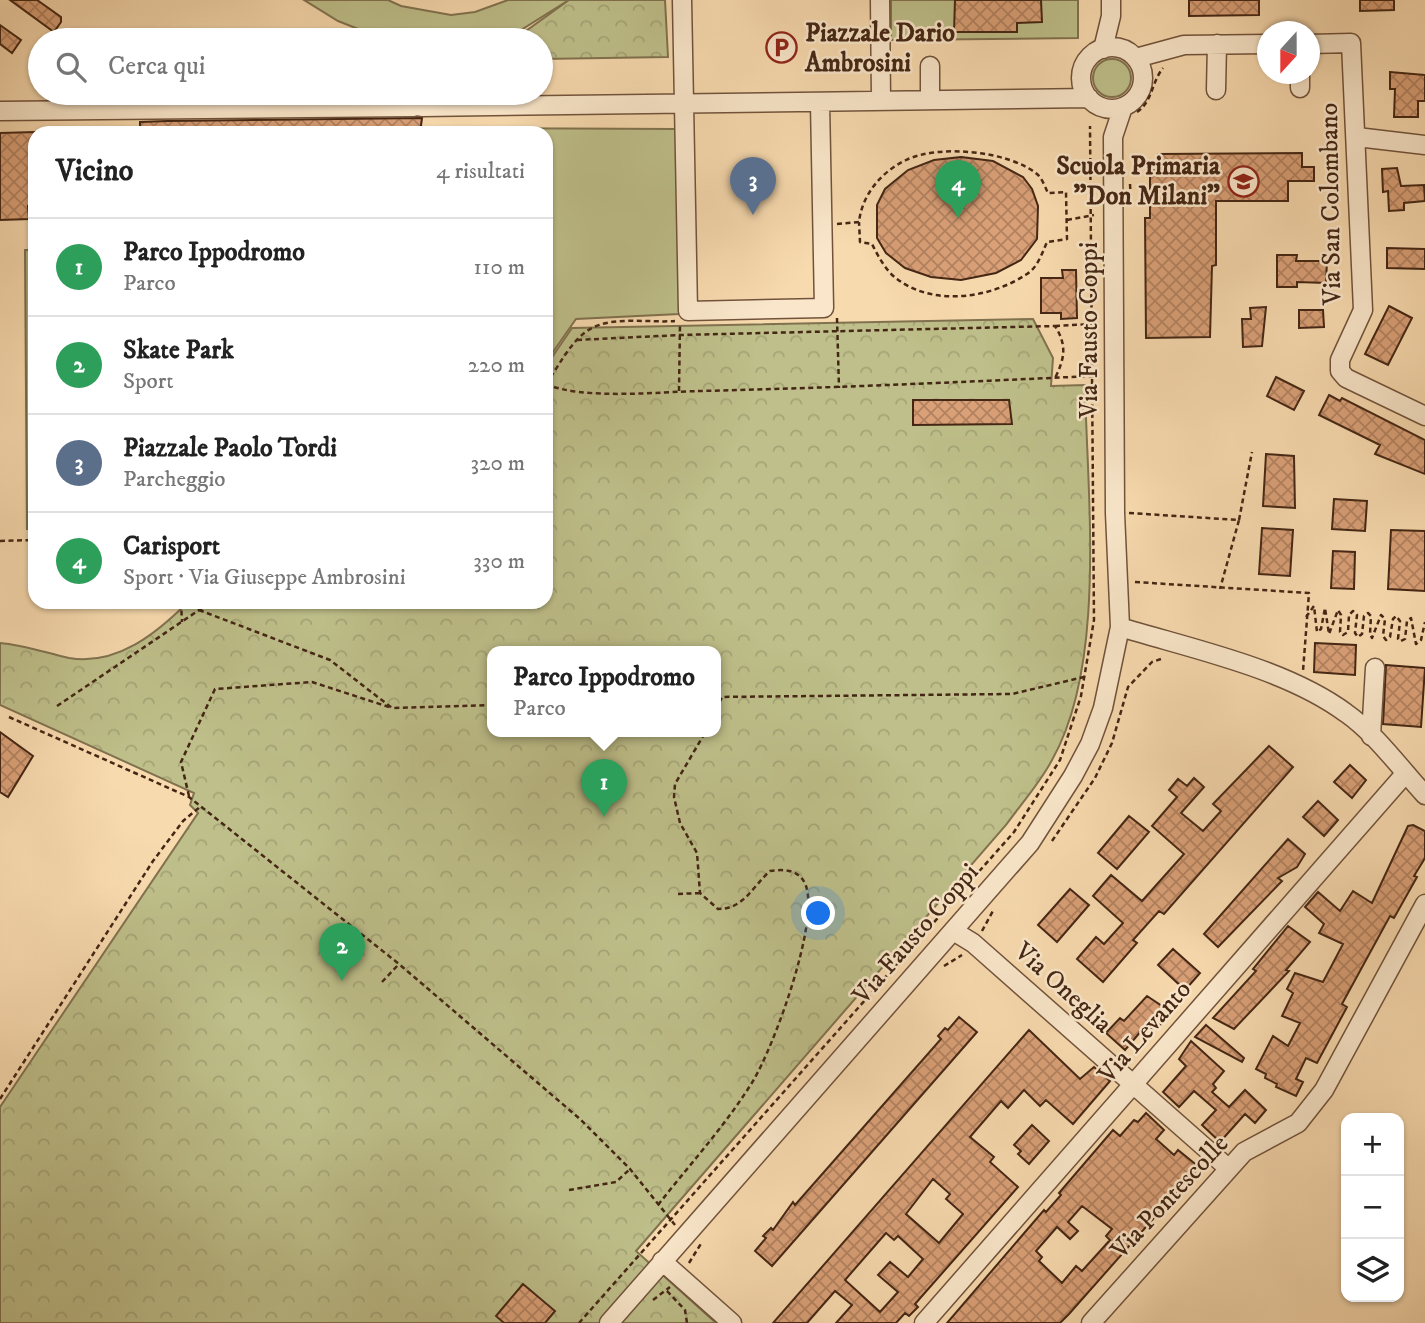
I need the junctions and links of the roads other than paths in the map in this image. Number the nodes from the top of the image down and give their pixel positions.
1 (682, 0) edge
2 (880, 0) edge
3 (1111, 8) edge
4 (1217, 44) junction
5 (1257, 44) edge
6 (1320, 44) edge
7 (1103, 49) junction
8 (1129, 54) junction
9 (1166, 56) junction
10 (930, 66) dead end
11 (1082, 76) junction
12 (1143, 78) junction
13 (1216, 89) dead end
14 (1050, 98) junction
15 (881, 99) junction
16 (930, 99) junction
17 (820, 103) junction
18 (1095, 103) junction
19 (684, 104) junction
20 (0, 111) edge
21 (1128, 111) junction
22 (1113, 137) junction
23 (1357, 137) junction
24 (1425, 145) edge
25 (1425, 416) edge
26 (1120, 627) junction
27 (1376, 668) dead end
28 (1371, 736) junction
29 (1405, 774) junction
30 (1425, 794) edge
31 (1425, 904) edge
32 (956, 932) junction
33 (1133, 1085) junction
34 (1228, 1168) junction
35 (662, 1261) junction
36 (611, 1322) edge
37 (732, 1323) edge
38 (924, 1323) edge
39 (1091, 1323) edge

1 - 19 street
2 - 15 street
3 - 7 street
3 - 8 street
4 - 5 street
4 - 9 street
4 - 13 street
6 - 23 street, Via San Colombano
7 - 8 street
7 - 11 street
8 - 9 street
8 - 12 street
9 - 12 street
10 - 16 street
11 - 14 street
11 - 18 street
12 - 21 street
14 - 16 street
14 - 18 street
15 - 16 street
15 - 17 street
17 - 19 street
17 - 19 street
18 - 21 street
18 - 22 street
19 - 20 street
21 - 22 street, Via Fausto Coppi
22 - 26 street, Via Fausto Coppi
23 - 24 street
23 - 25 street, Via San Colombano
26 - 28 street
26 - 32 street, Via Fausto Coppi
27 - 28 street
28 - 29 street
29 - 30 street
29 - 33 street, Via Levanto
31 - 34 street, Via Pontescolle
32 - 33 street, Via Oneglia
32 - 35 street, Via Fausto Coppi
33 - 34 street, Via Oneglia
33 - 38 street, Via Levanto
34 - 39 street, Via Pontescolle
35 - 36 street, Via Fausto Coppi
35 - 37 street

